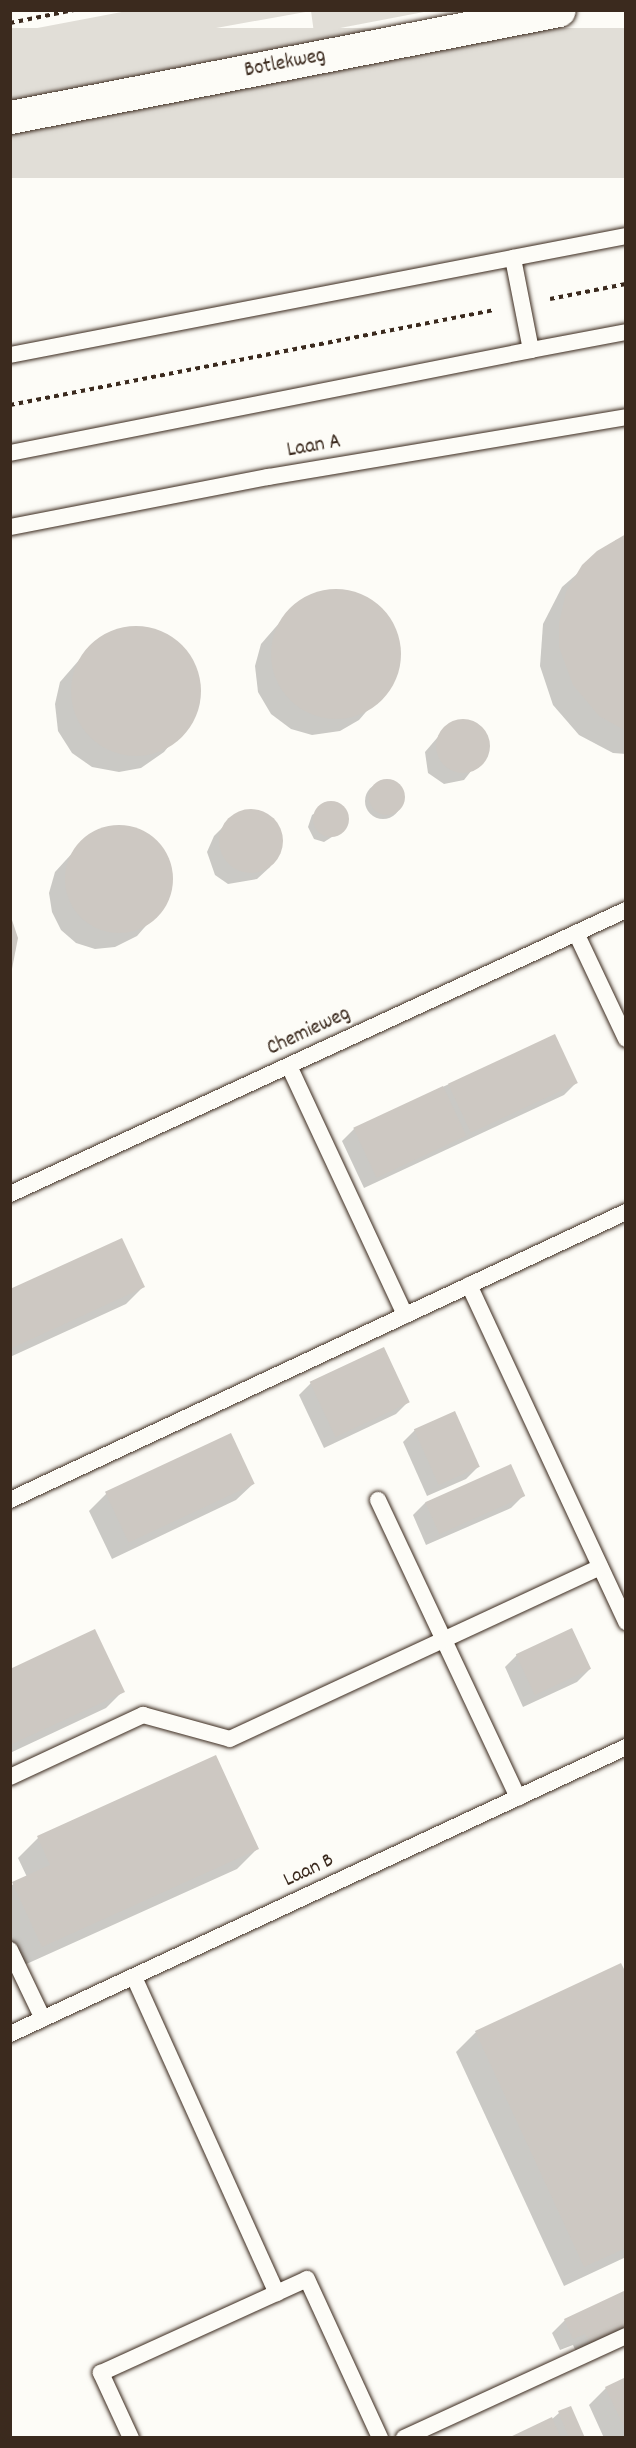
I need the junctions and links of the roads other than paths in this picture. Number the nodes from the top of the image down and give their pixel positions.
1 (559, 10) edge
2 (10, 117) edge
3 (626, 236) edge
4 (513, 258) junction
5 (626, 332) edge
6 (531, 350) junction
7 (10, 355) edge
8 (626, 417) edge
9 (10, 453) edge
10 (10, 527) edge
11 (626, 910) edge
12 (576, 933) junction
13 (626, 1040) edge
14 (290, 1066) junction
15 (10, 1194) edge
16 (626, 1212) edge
17 (469, 1285) junction
18 (405, 1315) junction
19 (10, 1500) edge
20 (378, 1500) dead end
21 (600, 1568) junction
22 (626, 1622) edge
23 (444, 1640) junction
24 (626, 1748) edge
25 (10, 1777) edge
26 (518, 1798) junction
27 (10, 1950) edge
28 (134, 1977) junction
29 (43, 2019) junction
30 (10, 2034) edge
31 (277, 2293) junction
32 (626, 2336) edge
33 (130, 2438) edge
34 (380, 2438) edge
35 (404, 2438) edge

1 - 2 main road, Botlekweg
3 - 4 lane
4 - 6 lane
4 - 7 lane
5 - 6 lane
6 - 9 lane
8 - 10 lane, Laan A
11 - 12 lane, Chemieweg
12 - 13 lane
12 - 14 lane, Chemieweg
14 - 15 lane, Chemieweg
14 - 18 lane
16 - 17 lane
17 - 18 lane
17 - 21 lane
18 - 19 lane
20 - 23 lane
21 - 22 lane
21 - 23 lane
23 - 25 lane
23 - 26 lane
24 - 26 lane, Laan B
26 - 28 lane, Laan B
27 - 29 lane
28 - 29 lane, Laan B
28 - 31 lane
29 - 30 lane, Laan B
31 - 33 lane
31 - 34 lane
32 - 35 lane

